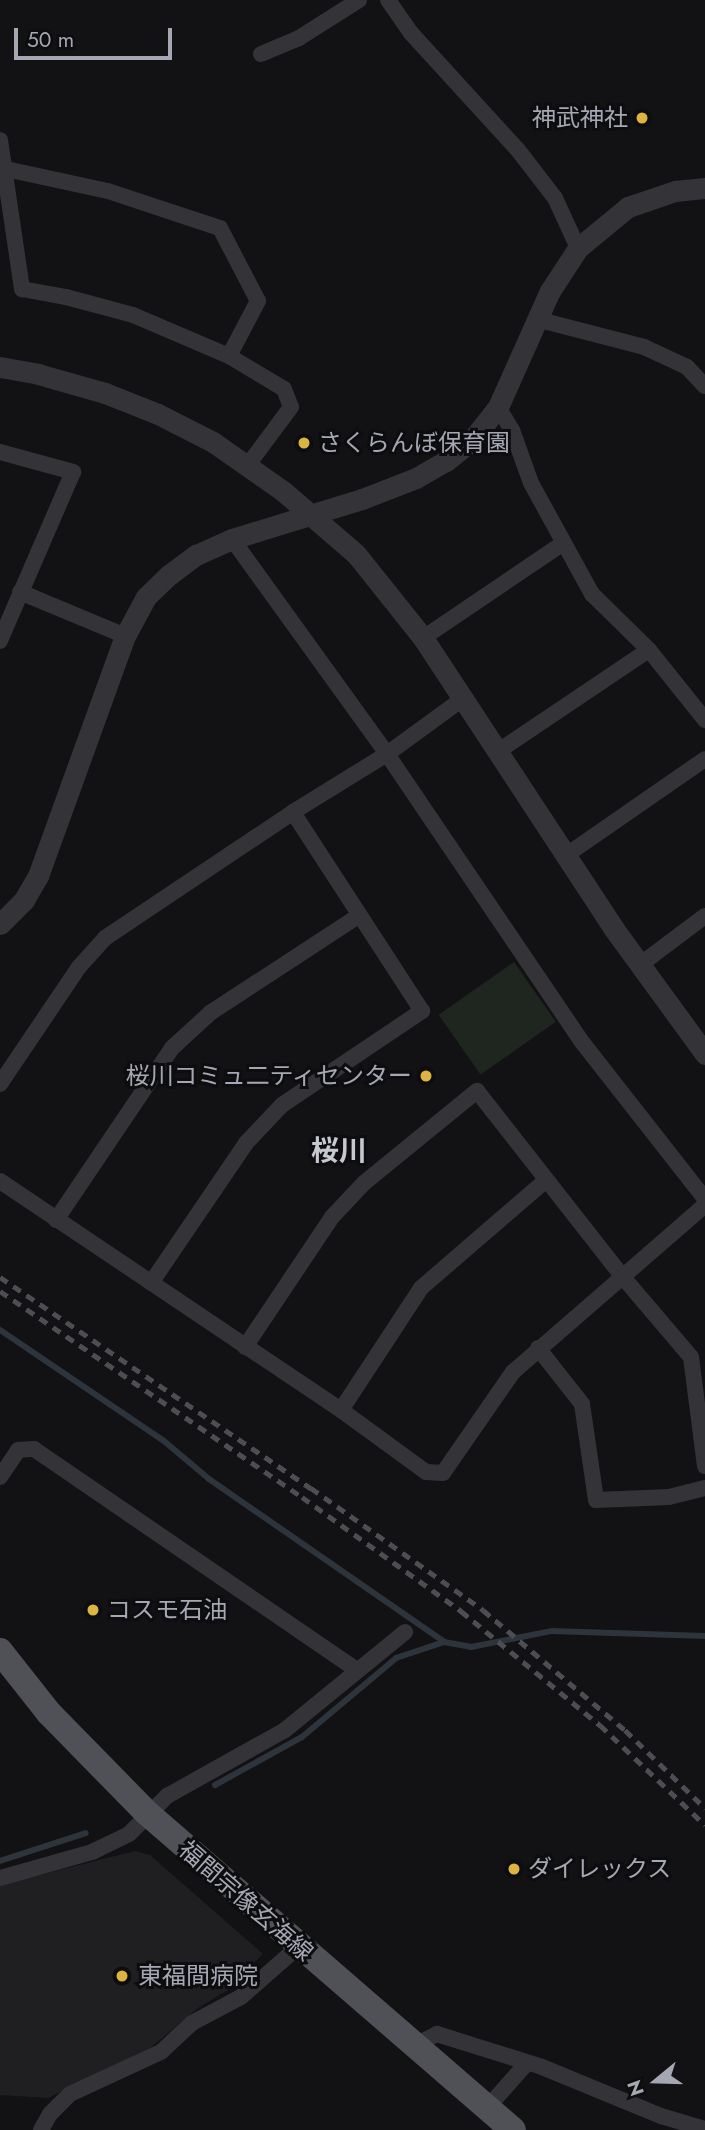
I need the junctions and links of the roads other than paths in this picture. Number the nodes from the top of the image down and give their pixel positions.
1 (359, 0) edge
2 (388, 0) edge
3 (261, 54) dead end
4 (0, 139) edge
5 (6, 169) junction
6 (705, 188) edge
7 (578, 248) junction
8 (536, 319) junction
9 (229, 356) junction
10 (0, 368) edge
11 (705, 386) edge
12 (498, 407) junction
13 (0, 452) edge
14 (248, 465) junction
15 (313, 515) junction
16 (232, 539) junction
17 (562, 544) junction
18 (20, 592) junction
19 (125, 636) junction
20 (423, 638) junction
21 (0, 641) edge
22 (649, 650) junction
23 (461, 701) junction
24 (705, 720) edge
25 (497, 752) junction
26 (387, 754) junction
27 (705, 759) edge
28 (293, 813) junction
29 (565, 856) junction
30 (358, 916) junction
31 (705, 916) edge
32 (0, 924) edge
33 (641, 964) junction
34 (705, 1054) edge
35 (0, 1084) edge
36 (546, 1180) junction
37 (0, 1181) edge
38 (705, 1199) edge
39 (705, 1205) edge
40 (56, 1220) junction
41 (622, 1276) junction
42 (151, 1283) junction
43 (245, 1347) junction
44 (538, 1348) junction
45 (341, 1410) junction
46 (705, 1466) edge
47 (0, 1477) edge
48 (705, 1489) edge
49 (405, 1632) dead end
50 (0, 1651) edge
51 (357, 1670) junction
52 (147, 1813) junction
53 (0, 1878) edge
54 (299, 1946) junction
55 (416, 2045) junction
56 (527, 2063) junction
57 (487, 2108) junction
58 (705, 2129) edge
59 (41, 2130) edge
60 (513, 2130) edge

1 - 3 street
2 - 7 street
4 - 5 street
5 - 9 street
5 - 9 street
6 - 7 street
7 - 8 street
8 - 11 street
8 - 12 street
9 - 14 street
10 - 14 street
12 - 15 street
12 - 17 street
13 - 18 street
14 - 15 street
15 - 16 street
15 - 20 street
16 - 19 street
16 - 26 street
17 - 20 street
17 - 22 street
18 - 19 street
18 - 21 street
19 - 32 street
20 - 23 street
22 - 24 street
22 - 25 street
23 - 25 street
23 - 26 street
25 - 29 street
26 - 28 street
26 - 38 street
27 - 29 street
28 - 30 street
28 - 35 street
29 - 33 street
30 - 40 street
30 - 42 street
31 - 33 street
33 - 34 street
36 - 41 street
36 - 43 street
36 - 45 street
37 - 40 street
39 - 41 street
40 - 42 street
41 - 44 street
41 - 46 street
42 - 43 street
43 - 45 street
44 - 45 street
44 - 48 street
47 - 51 street
49 - 51 street
50 - 52 main road, 福間宗像玄海線
51 - 52 street
52 - 53 street
52 - 54 main road, 福間宗像玄海線
54 - 55 main road, 福間宗像玄海線
54 - 59 street
55 - 56 street
55 - 57 main road, 福間宗像玄海線
56 - 57 street
56 - 58 street
57 - 60 main road, 福間宗像玄海線

